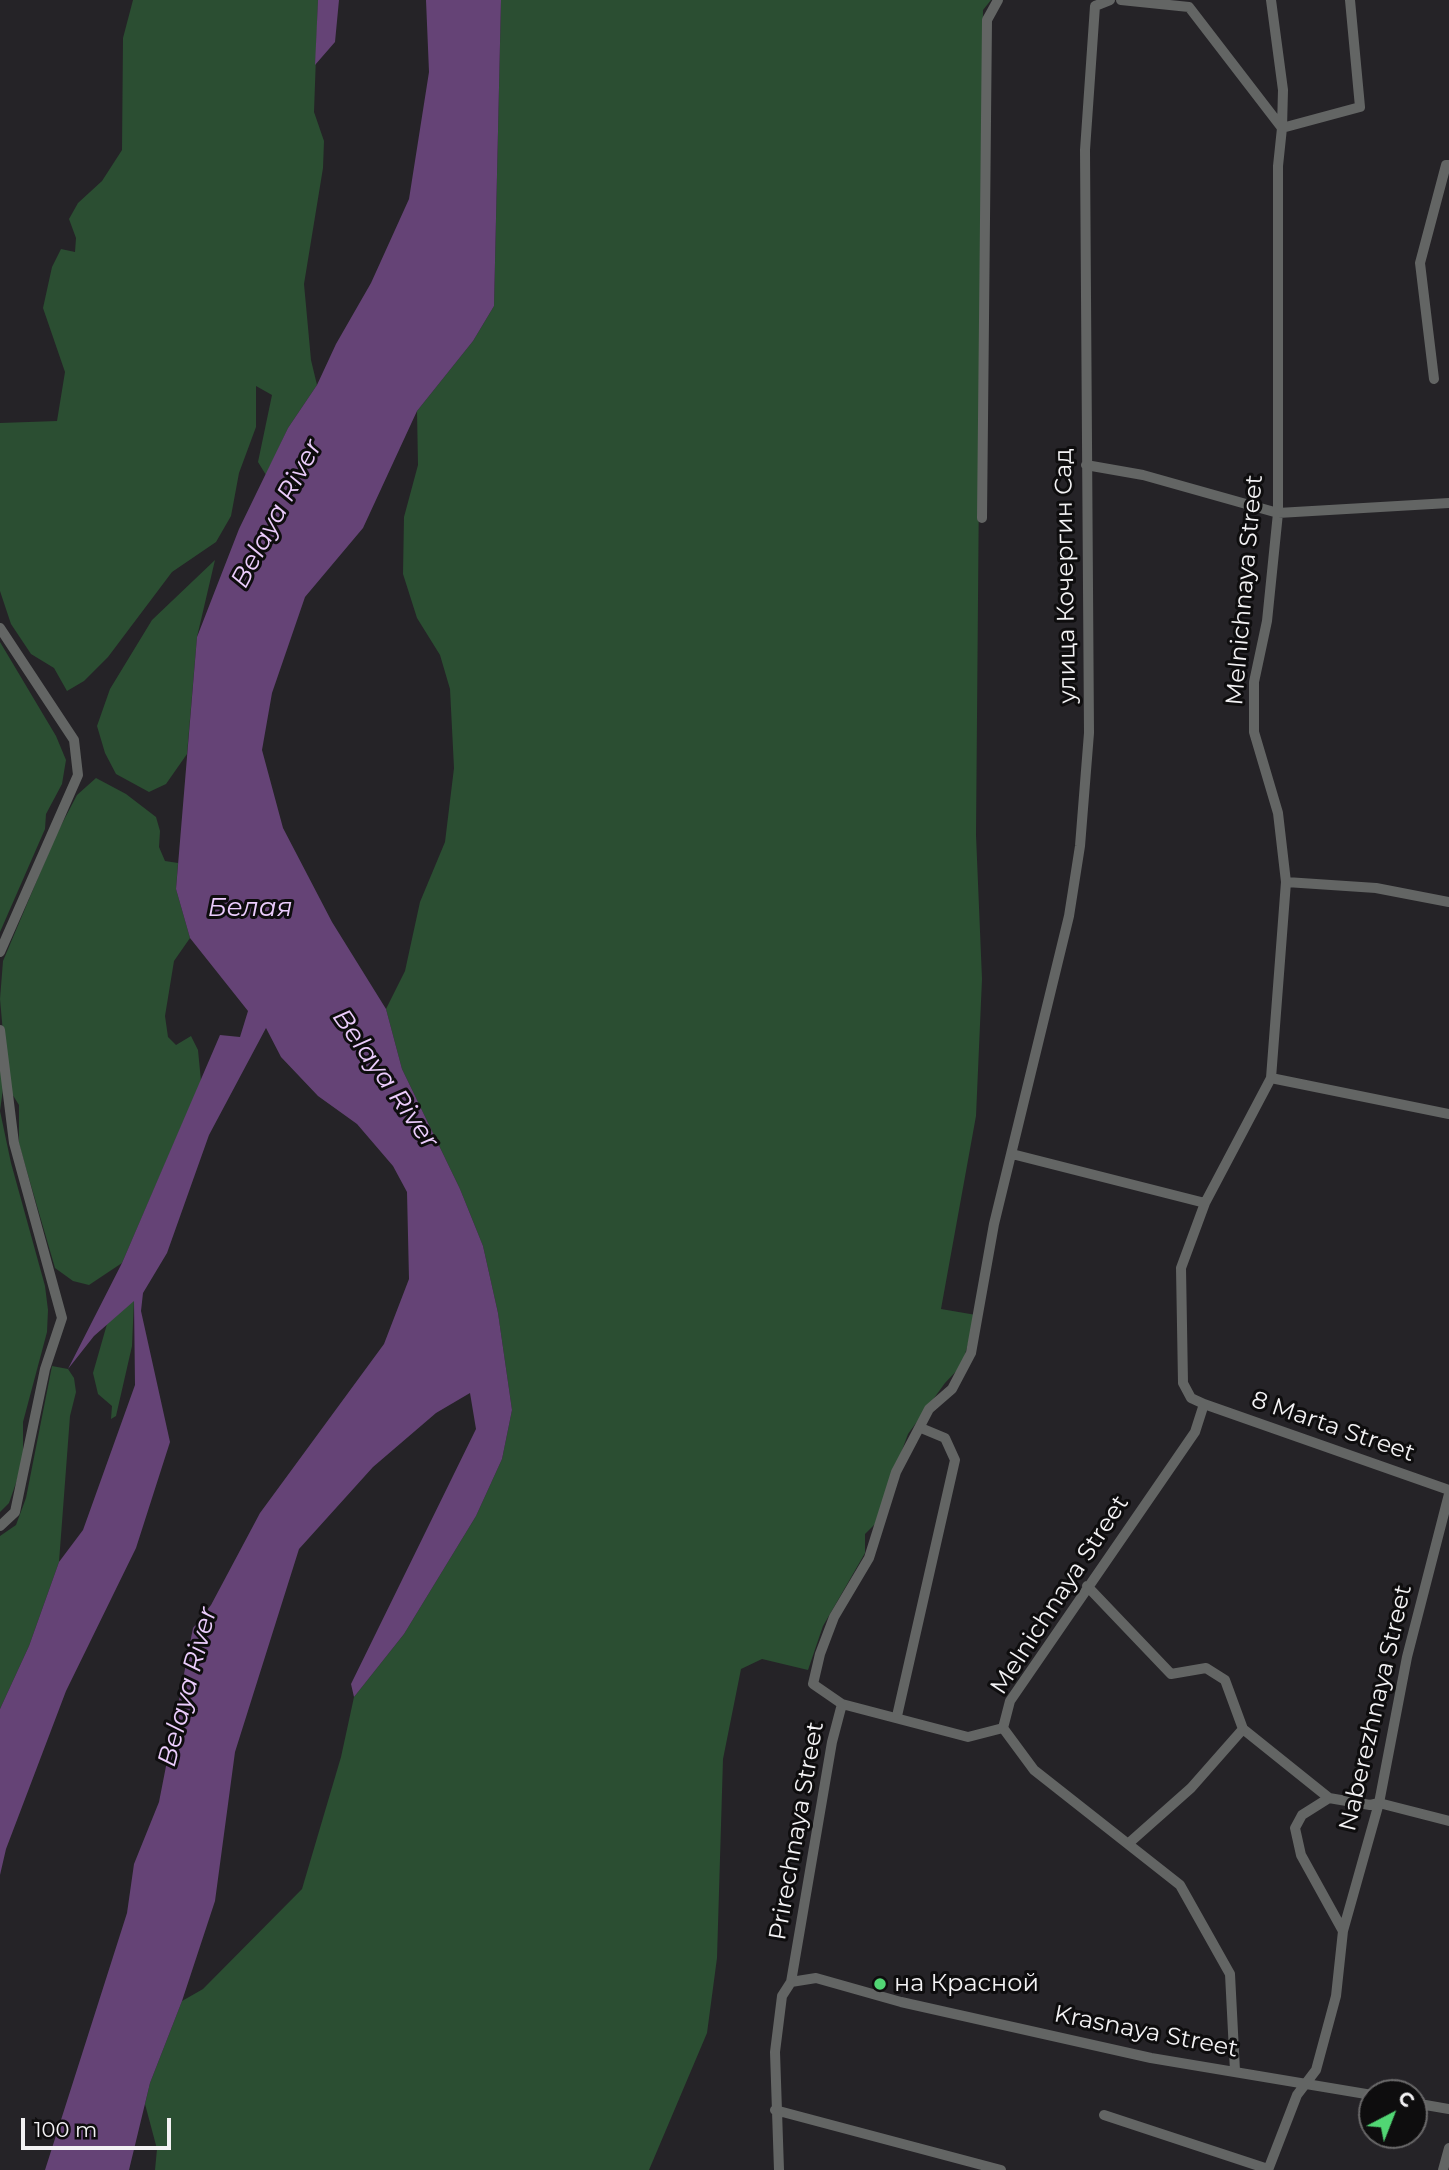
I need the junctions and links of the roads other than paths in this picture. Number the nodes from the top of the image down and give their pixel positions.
1 (998, 0) edge
2 (1110, 0) edge
3 (1121, 0) edge
4 (1271, 0) edge
5 (1350, 0) edge
6 (1282, 128) junction
7 (1449, 165) edge
8 (1434, 379) dead end
9 (1086, 464) junction
10 (1449, 503) edge
11 (1278, 513) junction
12 (982, 518) dead end
13 (0, 628) edge
14 (1286, 882) junction
15 (1449, 902) edge
16 (0, 952) edge
17 (0, 1030) edge
18 (1271, 1078) junction
19 (1449, 1114) edge
20 (1012, 1154) junction
21 (1205, 1203) junction
22 (1204, 1404) junction
23 (921, 1428) junction
24 (1449, 1492) edge
25 (0, 1526) edge
26 (1087, 1586) junction
27 (842, 1704) junction
28 (897, 1716) junction
29 (1003, 1728) junction
30 (1243, 1729) junction
31 (1329, 1798) junction
32 (1379, 1803) junction
33 (1449, 1821) edge
34 (1129, 1843) junction
35 (1343, 1931) junction
36 (790, 1982) junction
37 (1235, 2071) junction
38 (1307, 2084) junction
39 (1358, 2093) edge
40 (1428, 2105) edge
41 (1449, 2109) edge
42 (775, 2110) junction
43 (1104, 2115) dead end
44 (1449, 2148) edge
45 (1268, 2169) edge
46 (779, 2170) edge
47 (1001, 2170) edge
48 (1444, 2170) edge

1 - 12 street
2 - 9 street, улица Кочергин Сад
3 - 6 street
4 - 6 street, Melnichnaya Street
5 - 6 street
6 - 11 street, Melnichnaya Street
7 - 8 street
9 - 11 street
9 - 20 street, улица Кочергин Сад
10 - 11 street
11 - 14 street, Melnichnaya Street
13 - 16 street
14 - 15 street
14 - 18 street, Melnichnaya Street
17 - 25 street
18 - 19 street
18 - 21 street, Melnichnaya Street
20 - 21 street
20 - 23 street, Prirechnaya Street
21 - 22 street, Melnichnaya Street
22 - 24 street, 8 Marta Street
22 - 26 street, Melnichnaya Street
23 - 27 street, Prirechnaya Street
23 - 28 street
24 - 32 street, Naberezhnaya Street
26 - 29 street, Melnichnaya Street
26 - 30 street
27 - 28 street
27 - 36 street, Prirechnaya Street
28 - 29 street
29 - 34 street, Melnichnaya Street
30 - 31 street
30 - 34 street
31 - 32 street
31 - 35 street, Naberezhnaya Street
32 - 33 street
32 - 35 street, Naberezhnaya Street
34 - 37 street, Melnichnaya Street
35 - 38 street, Naberezhnaya Street
36 - 37 street, Krasnaya Street
36 - 42 street, Prirechnaya Street
37 - 38 street, Krasnaya Street
38 - 39 street, Krasnaya Street
38 - 45 street, Naberezhnaya Street
40 - 41 street
42 - 46 street, Prirechnaya Street
42 - 47 street
43 - 45 street, Naberezhnaya Street
44 - 48 street

